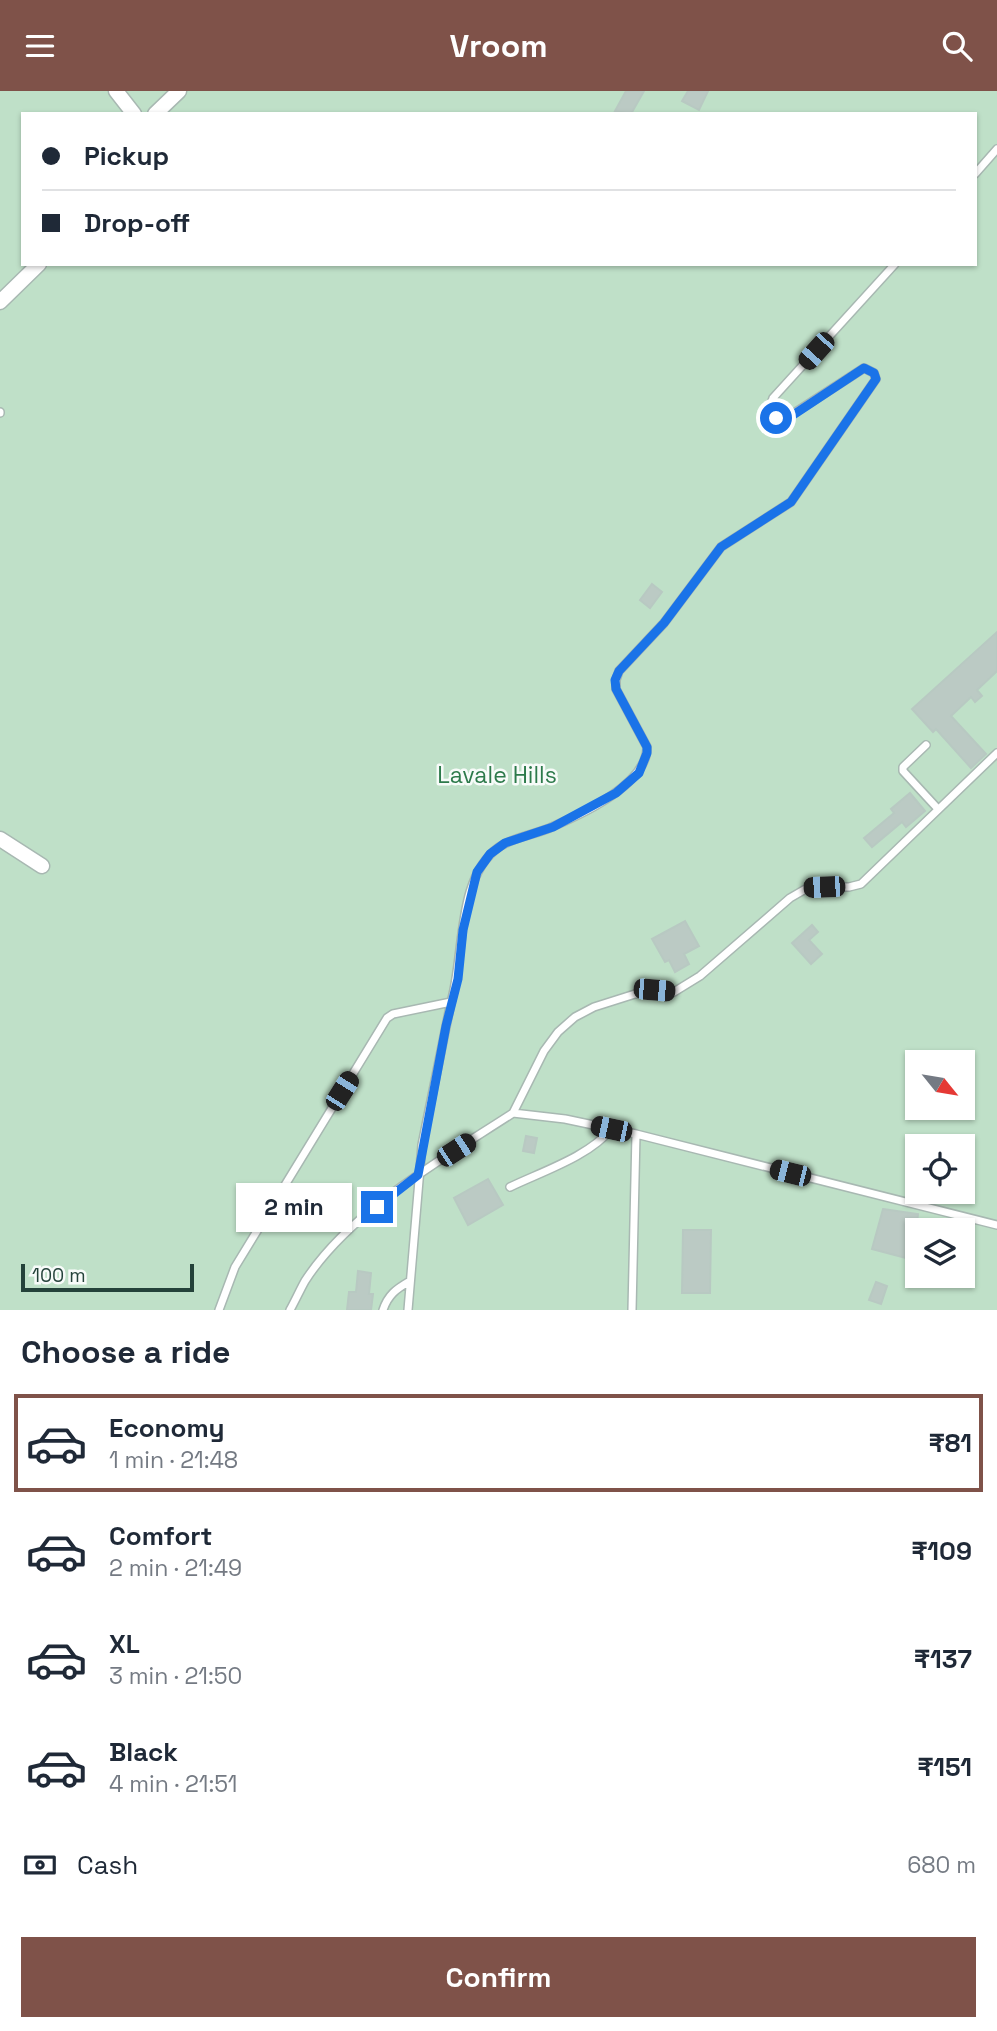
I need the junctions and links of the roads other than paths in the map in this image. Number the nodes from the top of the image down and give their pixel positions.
1 (116, 91) edge
2 (179, 91) edge
3 (132, 112) edge
4 (157, 112) edge
5 (997, 149) edge
6 (977, 172) edge
7 (36, 266) edge
8 (893, 266) edge
9 (0, 302) edge
10 (926, 745) dead end
11 (997, 753) edge
12 (938, 809) junction
13 (0, 839) edge
14 (42, 866) dead end
15 (451, 1002) junction
16 (513, 1112) junction
17 (611, 1129) junction
18 (636, 1135) junction
19 (418, 1175) junction
20 (510, 1187) dead end
21 (997, 1225) edge
22 (410, 1282) junction
23 (219, 1310) edge
24 (290, 1310) edge
25 (383, 1310) edge
26 (408, 1310) edge
27 (632, 1310) edge

1 - 3 street
2 - 4 street
5 - 6 lane
7 - 9 street
8 - 15 lane
10 - 12 lane
11 - 12 lane
12 - 16 lane
13 - 14 street
15 - 19 lane
15 - 23 lane
16 - 17 lane
16 - 19 lane
17 - 18 lane
17 - 20 lane
18 - 21 lane
18 - 27 lane
19 - 22 lane
19 - 24 lane
22 - 25 lane
22 - 26 lane

